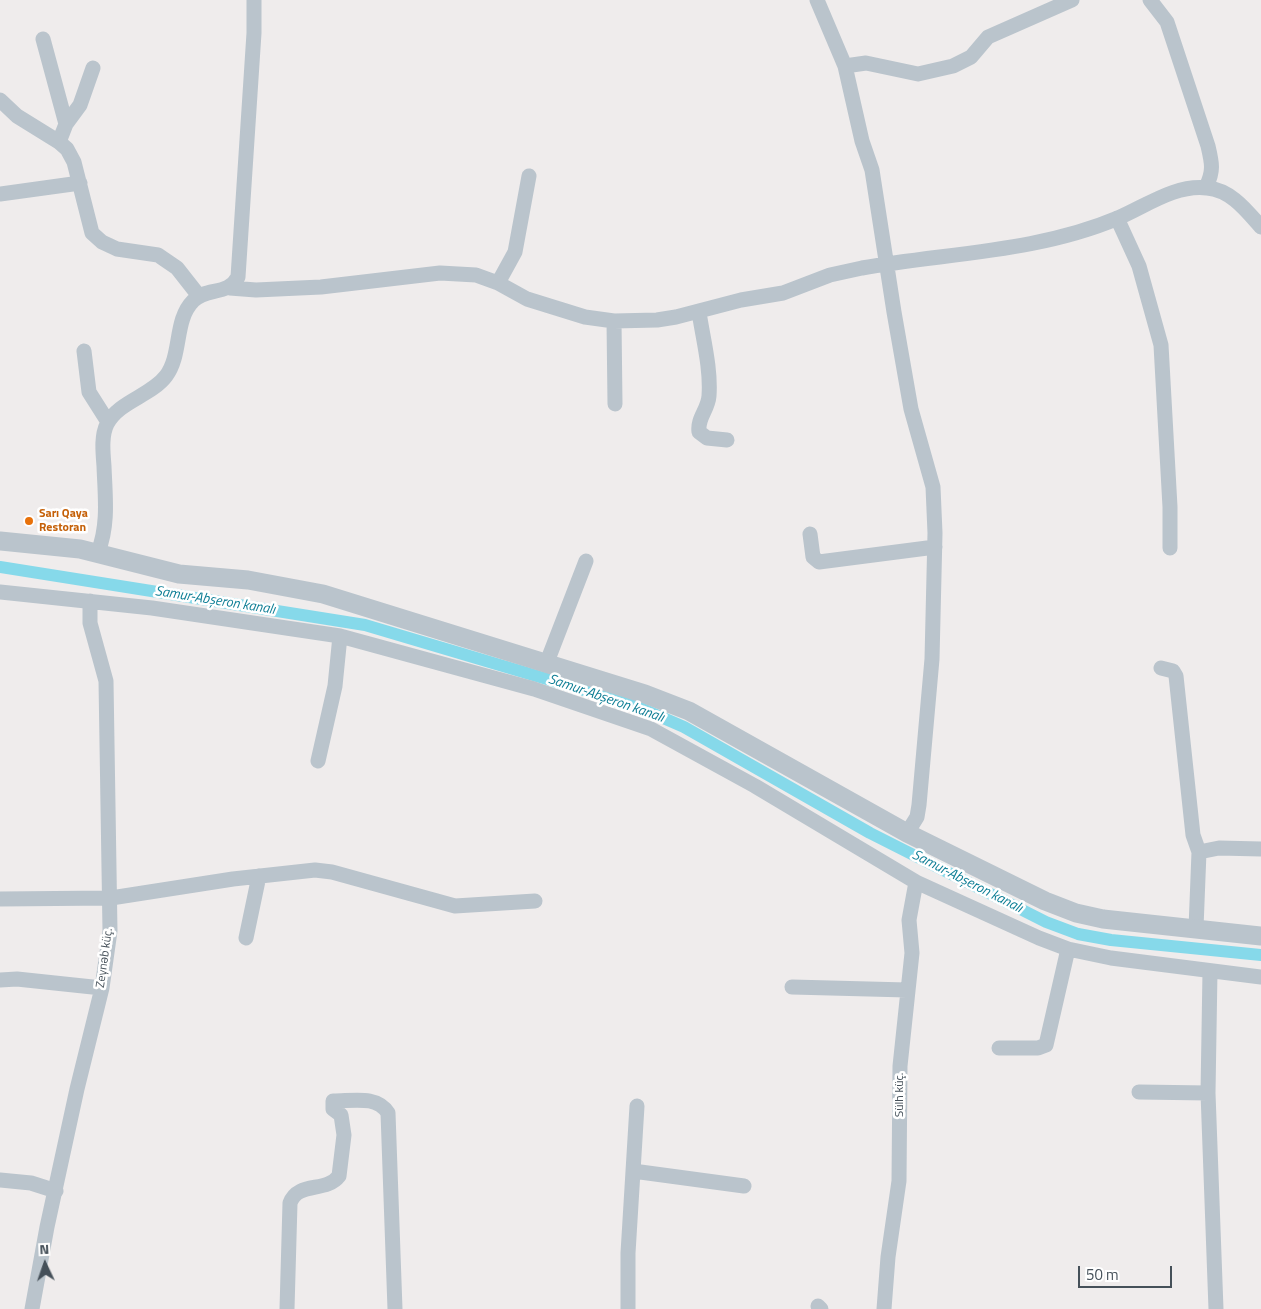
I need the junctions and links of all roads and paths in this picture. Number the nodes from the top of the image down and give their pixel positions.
1 (254, 0) edge
2 (818, 0) edge
3 (1072, 0) edge
4 (1150, 0) edge
5 (1165, 0) edge
6 (1167, 22) junction
7 (43, 39) dead end
8 (845, 66) junction
9 (93, 68) dead end
10 (0, 100) edge
11 (66, 124) junction
12 (59, 142) junction
13 (529, 176) dead end
14 (80, 183) junction
15 (1206, 188) junction
16 (0, 194) edge
17 (1118, 218) junction
18 (1261, 227) edge
19 (886, 263) junction
20 (498, 283) junction
21 (230, 288) junction
22 (199, 296) junction
23 (699, 312) junction
24 (614, 321) junction
25 (84, 350) dead end
26 (615, 404) dead end
27 (108, 422) junction
28 (727, 440) dead end
29 (810, 534) dead end
30 (0, 541) edge
31 (935, 547) junction
32 (1170, 548) dead end
33 (98, 552) junction
34 (586, 562) dead end
35 (0, 592) edge
36 (90, 601) junction
37 (340, 636) junction
38 (547, 662) junction
39 (1161, 668) dead end
40 (318, 761) dead end
41 (908, 833) junction
42 (1261, 849) edge
43 (1199, 852) junction
44 (259, 876) junction
45 (916, 882) junction
46 (111, 898) junction
47 (0, 899) edge
48 (536, 901) dead end
49 (1196, 928) junction
50 (1261, 936) edge
51 (246, 938) dead end
52 (1068, 949) junction
53 (1210, 971) junction
54 (1261, 977) edge
55 (0, 980) edge
56 (102, 988) junction
57 (792, 988) dead end
58 (907, 990) junction
59 (999, 1048) dead end
60 (1139, 1092) dead end
61 (1208, 1093) junction
62 (638, 1106) dead end
63 (633, 1171) junction
64 (0, 1180) edge
65 (744, 1186) dead end
66 (56, 1191) junction
67 (32, 1309) edge
68 (287, 1309) edge
69 (395, 1309) edge
70 (628, 1309) edge
71 (884, 1309) edge
72 (1216, 1309) edge

1 - 21 street
2 - 8 street
3 - 8 street
4 - 6 street
5 - 6 street
6 - 15 street
7 - 11 street
8 - 19 street
9 - 11 street
10 - 12 street
11 - 12 street
12 - 14 street
13 - 20 street
14 - 16 street
14 - 22 street
15 - 17 street
15 - 18 street
17 - 19 street
17 - 32 street
19 - 23 street
19 - 31 street
20 - 21 street
20 - 24 street
21 - 22 street
22 - 27 street
23 - 24 street
23 - 28 street
24 - 26 street
25 - 27 street
27 - 33 street
29 - 31 street
30 - 33 street
31 - 41 street
33 - 38 street
34 - 38 street
35 - 36 street
36 - 37 street
36 - 46 street, Zeynəb küç.
37 - 40 street
37 - 45 street
38 - 41 street
39 - 43 street
41 - 49 street
42 - 43 street
43 - 49 street
44 - 46 street
44 - 48 street
44 - 51 street
45 - 52 street
45 - 58 street, Sülh küç.
46 - 47 street
46 - 56 street, Zeynəb küç.
49 - 50 street
52 - 53 street
52 - 59 street
53 - 54 street
53 - 61 street
55 - 56 street
56 - 66 street, Zeynəb küç.
57 - 58 street
58 - 71 street, Sülh küç.
60 - 61 street
61 - 72 street
62 - 63 street
63 - 65 street
63 - 70 street
64 - 66 street
66 - 67 street, Zeynəb küç.
68 - 69 street

